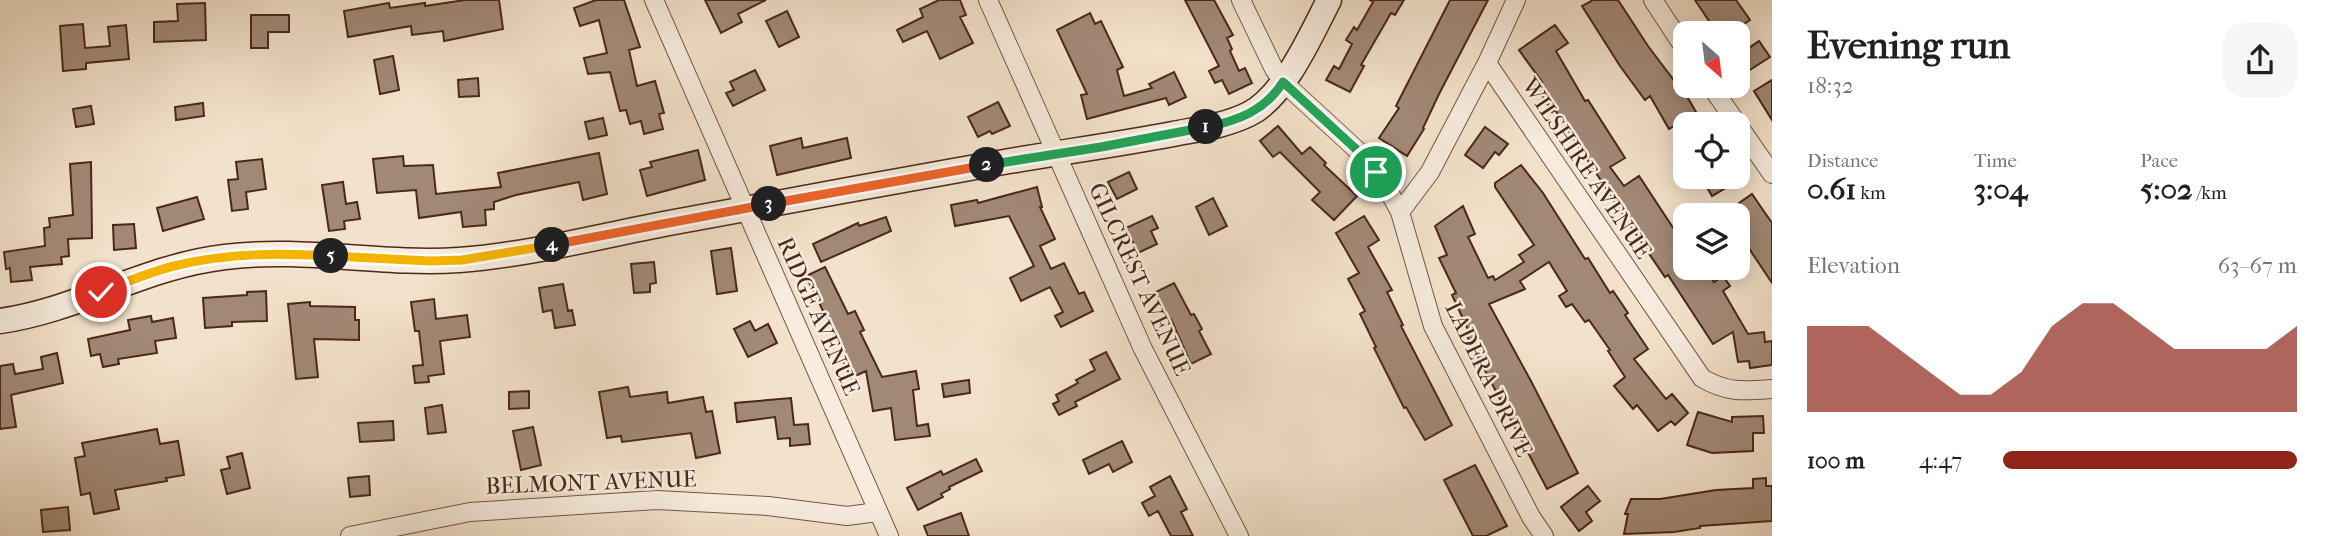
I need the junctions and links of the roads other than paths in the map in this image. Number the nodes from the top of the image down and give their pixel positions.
1 (654, 0) edge
2 (988, 0) edge
3 (1241, 0) edge
4 (1329, 0) edge
5 (1516, 0) edge
6 (1653, 0) edge
7 (1673, 31) edge
8 (1486, 63) junction
9 (1283, 82) junction
10 (1719, 98) edge
11 (1057, 154) junction
12 (1772, 174) edge
13 (745, 208) junction
14 (1400, 212) junction
15 (0, 321) edge
16 (1772, 389) edge
17 (877, 512) junction
18 (351, 536) edge
19 (889, 536) edge
20 (1239, 536) edge
21 (1544, 536) edge

1 - 13 street, RIDGE AVENUE
2 - 11 street, GILCREST AVENUE
3 - 9 street, LADERA DRIVE
4 - 9 street
5 - 8 street
6 - 7 street
8 - 14 street
8 - 16 street, WILSHIRE AVENUE
9 - 11 street
9 - 14 street, LADERA DRIVE
10 - 12 street
11 - 13 street
11 - 20 street, GILCREST AVENUE
13 - 15 street
13 - 17 street, RIDGE AVENUE
14 - 21 street, LADERA DRIVE
17 - 18 street, BELMONT AVENUE
17 - 19 street, RIDGE AVENUE

